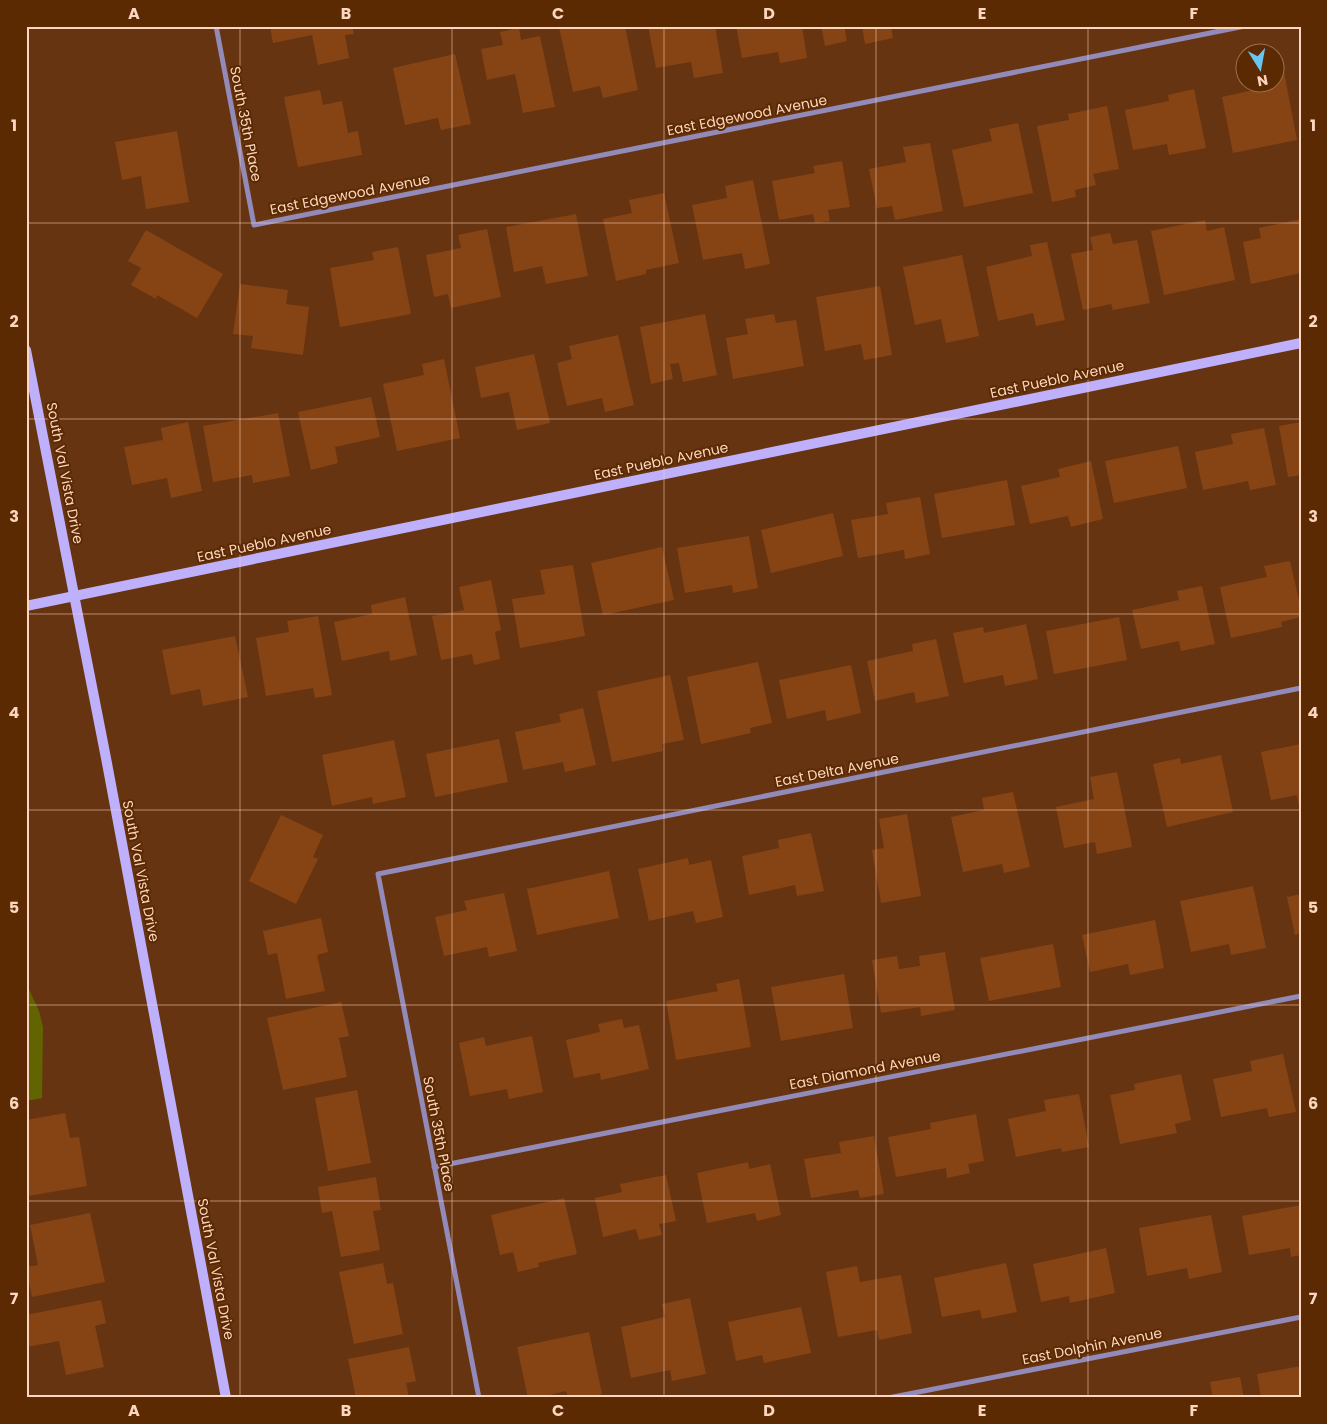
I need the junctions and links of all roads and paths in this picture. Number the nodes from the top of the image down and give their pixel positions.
1 (216, 26) edge
2 (1245, 26) edge
3 (254, 225) joint
4 (1301, 343) edge
5 (26, 350) edge
6 (74, 596) junction
7 (26, 606) edge
8 (1301, 688) edge
9 (378, 874) joint
10 (1301, 996) edge
11 (434, 1167) junction
12 (1301, 1317) edge
13 (226, 1398) edge
14 (479, 1398) edge
15 (888, 1398) edge

1 - 3 street, South 35th Place
2 - 3 street, East Edgewood Avenue
4 - 6 street, East Pueblo Avenue
5 - 6 street, South Val Vista Drive
6 - 7 street, East Pueblo Avenue
6 - 13 street, South Val Vista Drive
8 - 9 street, East Delta Avenue
9 - 11 street, South 35th Place
10 - 11 street, East Diamond Avenue
11 - 14 street, South 35th Place
12 - 15 street, East Dolphin Avenue

